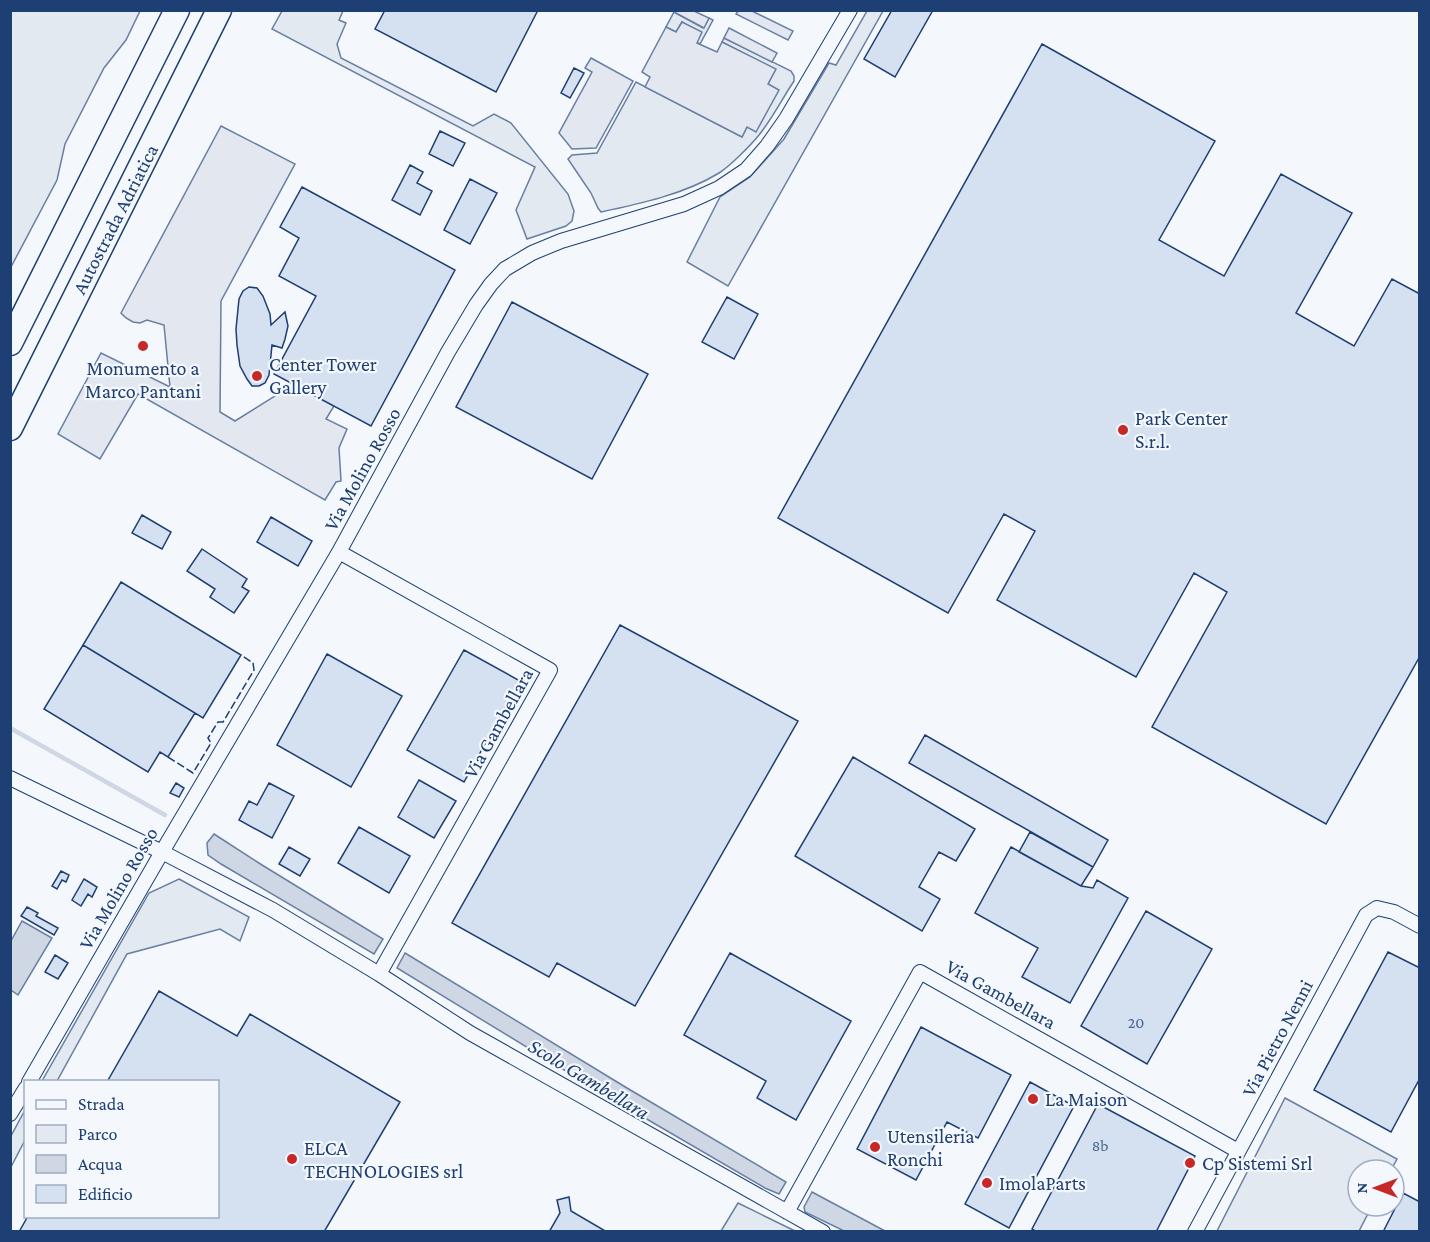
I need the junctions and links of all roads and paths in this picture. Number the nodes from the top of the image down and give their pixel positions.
1 (177, 10) edge
2 (219, 10) edge
3 (850, 10) edge
4 (10, 343) edge
5 (10, 428) edge
6 (339, 552) junction
7 (10, 778) edge
8 (162, 852) junction
9 (1419, 926) edge
10 (379, 974) junction
11 (30, 1080) edge
12 (24, 1091) edge
13 (10, 1114) edge
14 (1238, 1151) junction
15 (787, 1212) junction
16 (823, 1232) edge
17 (1196, 1232) edge

1 - 4 highway, Autostrada Adriatica
2 - 5 highway, Autostrada Adriatica
3 - 6 street, Via Molino Rosso
6 - 8 street, Via Molino Rosso
6 - 10 street, Via Gambellara
7 - 8 street
8 - 10 street
8 - 11 street, Via Molino Rosso
9 - 14 street, Via Pietro Nenni
10 - 15 street
12 - 13 street
14 - 15 street, Via Gambellara
14 - 17 street, Via Pietro Nenni
15 - 16 street

